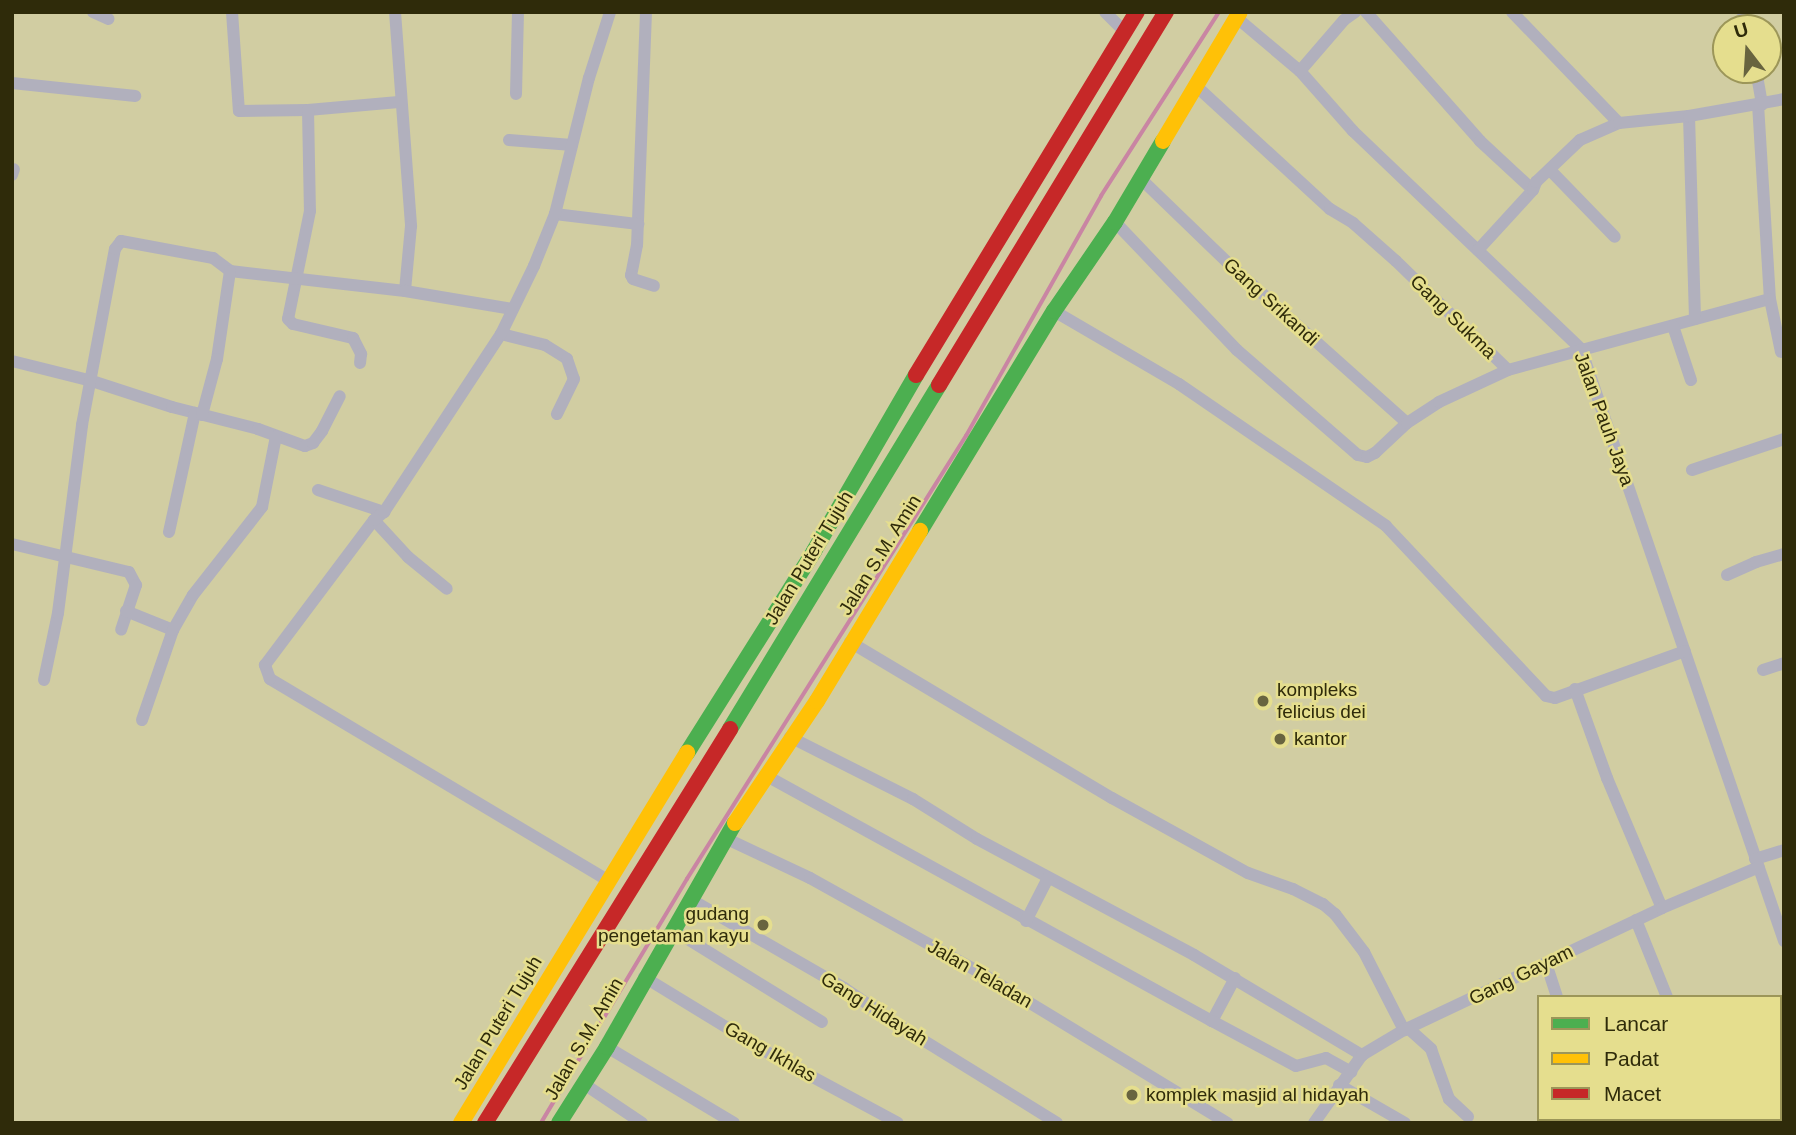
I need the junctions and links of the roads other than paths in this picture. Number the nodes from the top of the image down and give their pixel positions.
1 (93, 12) edge
2 (232, 12) edge
3 (395, 12) edge
4 (518, 12) edge
5 (610, 12) edge
6 (646, 12) edge
7 (1105, 12) edge
8 (1137, 12) edge
9 (1166, 12) edge
10 (1355, 12) edge
11 (1366, 12) edge
12 (1512, 12) edge
13 (1238, 15) edge
14 (109, 19) dead end
15 (1125, 32) junction
16 (1300, 71) junction
17 (12, 83) edge
18 (1758, 84) edge
19 (1195, 85) junction
20 (516, 94) dead end
21 (135, 96) dead end
22 (1784, 99) edge
23 (399, 102) junction
24 (1760, 104) junction
25 (308, 110) junction
26 (1689, 116) junction
27 (1619, 123) junction
28 (509, 140) dead end
29 (572, 145) junction
30 (1550, 170) junction
31 (1140, 178) junction
32 (1532, 190) junction
33 (555, 214) junction
34 (1115, 222) junction
35 (638, 224) junction
36 (1615, 237) dead end
37 (1478, 250) junction
38 (230, 271) junction
39 (298, 279) junction
40 (654, 286) dead end
41 (405, 291) junction
42 (1770, 299) junction
43 (513, 309) junction
44 (1054, 311) junction
45 (1695, 318) junction
46 (1673, 326) junction
47 (501, 334) junction
48 (1581, 349) junction
49 (1782, 352) dead end
50 (12, 361) edge
51 (360, 363) dead end
52 (1508, 370) junction
53 (1690, 380) dead end
54 (92, 381) junction
55 (340, 396) dead end
56 (198, 414) junction
57 (558, 414) dead end
58 (1407, 423) junction
59 (276, 436) junction
60 (1784, 439) edge
61 (1692, 470) dead end
62 (318, 490) dead end
63 (379, 516) junction
64 (169, 532) dead end
65 (12, 544) edge
66 (64, 554) junction
67 (1784, 554) edge
68 (1727, 575) dead end
69 (447, 589) dead end
70 (126, 611) junction
71 (121, 630) dead end
72 (173, 630) junction
73 (850, 642) junction
74 (1685, 650) junction
75 (1784, 663) edge
76 (1763, 670) dead end
77 (44, 680) dead end
78 (1575, 689) junction
79 (142, 720) dead end
80 (790, 737) junction
81 (765, 775) junction
82 (725, 838) junction
83 (1784, 850) edge
84 (1757, 863) junction
85 (1048, 878) junction
86 (609, 881) junction
87 (690, 899) junction
88 (1661, 908) junction
89 (1636, 920) junction
90 (1027, 921) junction
91 (673, 930) junction
92 (1784, 941) edge
93 (1546, 963) junction
94 (644, 977) junction
95 (1235, 978) junction
96 (1556, 995) edge
97 (1666, 995) edge
98 (1212, 1021) junction
99 (822, 1022) dead end
100 (1406, 1030) junction
101 (607, 1046) junction
102 (1362, 1055) junction
103 (1352, 1072) junction
104 (584, 1084) junction
105 (1339, 1086) junction
106 (1468, 1116) dead end
107 (461, 1123) edge
108 (485, 1123) edge
109 (559, 1123) edge
110 (642, 1123) edge
111 (734, 1123) edge
112 (898, 1123) edge
113 (1057, 1123) edge
114 (1227, 1123) edge
115 (1314, 1123) edge
116 (1405, 1123) edge

1 - 14 street
2 - 25 street
3 - 23 street
4 - 20 street
5 - 29 street
6 - 35 street
7 - 15 street
8 - 15 main road, Jalan Puteri Tujuh
9 - 108 main road, Jalan Puteri Tujuh
10 - 16 street
11 - 32 street
12 - 27 street
13 - 16 street, Jalan Pauh Jaya
13 - 19 main road, Jalan S.M. Amin
15 - 86 main road, Jalan Puteri Tujuh
16 - 37 street, Jalan Pauh Jaya
17 - 21 street
18 - 24 street
19 - 31 main road, Jalan S.M. Amin
19 - 52 street, Gang Sukma
22 - 24 street
23 - 25 street
23 - 41 street
24 - 26 street
24 - 42 street
25 - 39 street
26 - 27 street
26 - 45 street
27 - 30 street
28 - 29 street
29 - 33 street
30 - 32 street
30 - 36 street
31 - 34 main road, Jalan S.M. Amin
31 - 58 street, Gang Srikandi
32 - 37 street
33 - 35 street
33 - 43 street
34 - 44 main road, Jalan S.M. Amin
34 - 58 street
35 - 40 street
37 - 48 street, Jalan Pauh Jaya
38 - 39 street
38 - 54 street
38 - 56 street
39 - 41 street
39 - 51 street
41 - 43 street
42 - 45 street, Gang Sukma
42 - 49 street
43 - 47 street
44 - 73 main road, Jalan S.M. Amin
44 - 78 street
45 - 46 street, Gang Sukma
46 - 48 street, Gang Sukma
46 - 53 street
47 - 57 street
47 - 63 street
48 - 52 street, Gang Sukma
48 - 74 street, Jalan Pauh Jaya
50 - 54 street
52 - 58 street
54 - 56 street
54 - 66 street
55 - 59 street
56 - 59 street
56 - 64 street
59 - 72 street
60 - 61 street
62 - 63 street
63 - 69 street
63 - 86 street
65 - 66 street
66 - 70 street
66 - 77 street
67 - 68 street
70 - 71 street
70 - 72 street
72 - 79 street
73 - 80 main road, Jalan S.M. Amin
73 - 100 street
74 - 78 street
74 - 84 street, Jalan Pauh Jaya
75 - 76 street
78 - 88 street
80 - 81 main road, Jalan S.M. Amin
80 - 85 street
81 - 82 main road, Jalan S.M. Amin
81 - 90 street
82 - 87 main road, Jalan S.M. Amin
82 - 114 street, Jalan Teladan
83 - 84 street, Gang Gayam
84 - 88 street, Gang Gayam
84 - 92 street, Jalan Pauh Jaya
85 - 90 street
85 - 95 street
86 - 107 main road, Jalan Puteri Tujuh
87 - 91 main road, Jalan S.M. Amin
87 - 113 street, Gang Hidayah
88 - 89 street, Gang Gayam
89 - 93 street, Gang Gayam
89 - 97 street
90 - 98 street
91 - 94 main road, Jalan S.M. Amin
91 - 99 street
93 - 96 street
93 - 100 street, Gang Gayam
94 - 101 main road, Jalan S.M. Amin
94 - 112 street, Gang Ikhlas
95 - 98 street
95 - 102 street
98 - 103 street
100 - 102 street, Gang Gayam
100 - 106 street
101 - 104 main road, Jalan S.M. Amin
101 - 111 street
102 - 103 street, Gang Gayam
103 - 105 street, Gang Gayam
104 - 109 main road, Jalan S.M. Amin
104 - 110 street
105 - 115 street, Gang Gayam
105 - 116 street

